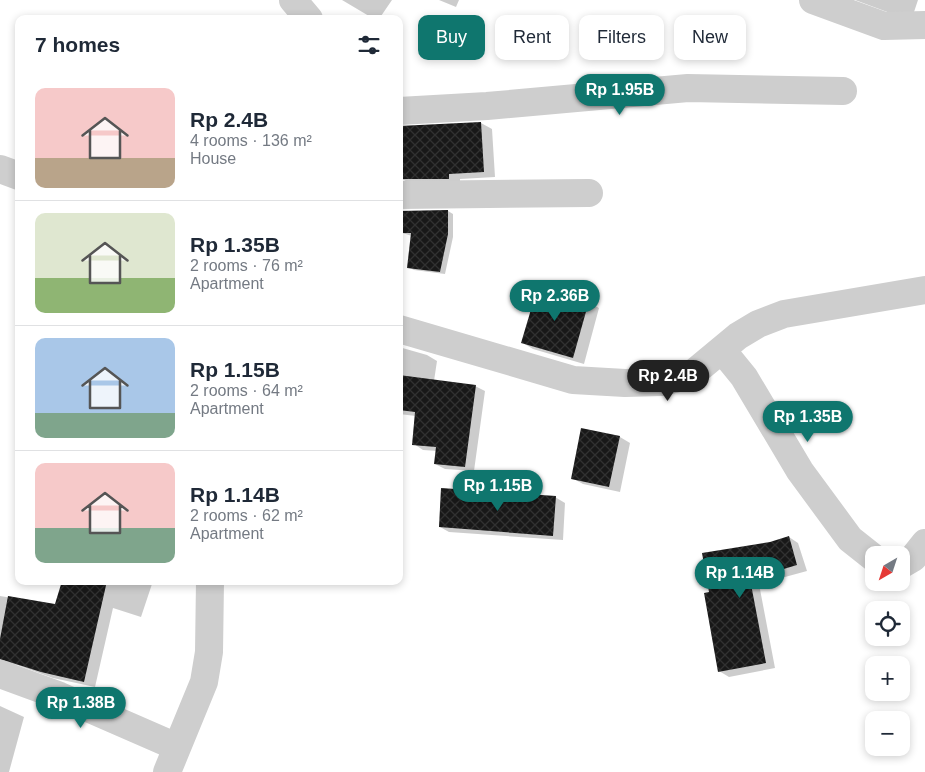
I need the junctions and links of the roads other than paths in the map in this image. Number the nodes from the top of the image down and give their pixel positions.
1 (293, 0) edge
2 (812, 0) edge
3 (306, 15) edge
4 (925, 26) edge
5 (843, 91) dead end
6 (403, 111) edge
7 (0, 169) edge
8 (15, 175) edge
9 (589, 193) dead end
10 (403, 195) edge
11 (925, 290) edge
12 (403, 330) edge
13 (722, 350) junction
14 (925, 543) edge
15 (865, 550) edge
16 (910, 560) edge
17 (210, 585) edge
18 (0, 674) edge
19 (172, 760) edge

1 - 3 street
2 - 4 street
5 - 6 street
7 - 8 street
9 - 10 street
11 - 13 street
12 - 13 street
13 - 15 street
14 - 16 street
17 - 19 street
18 - 19 street

